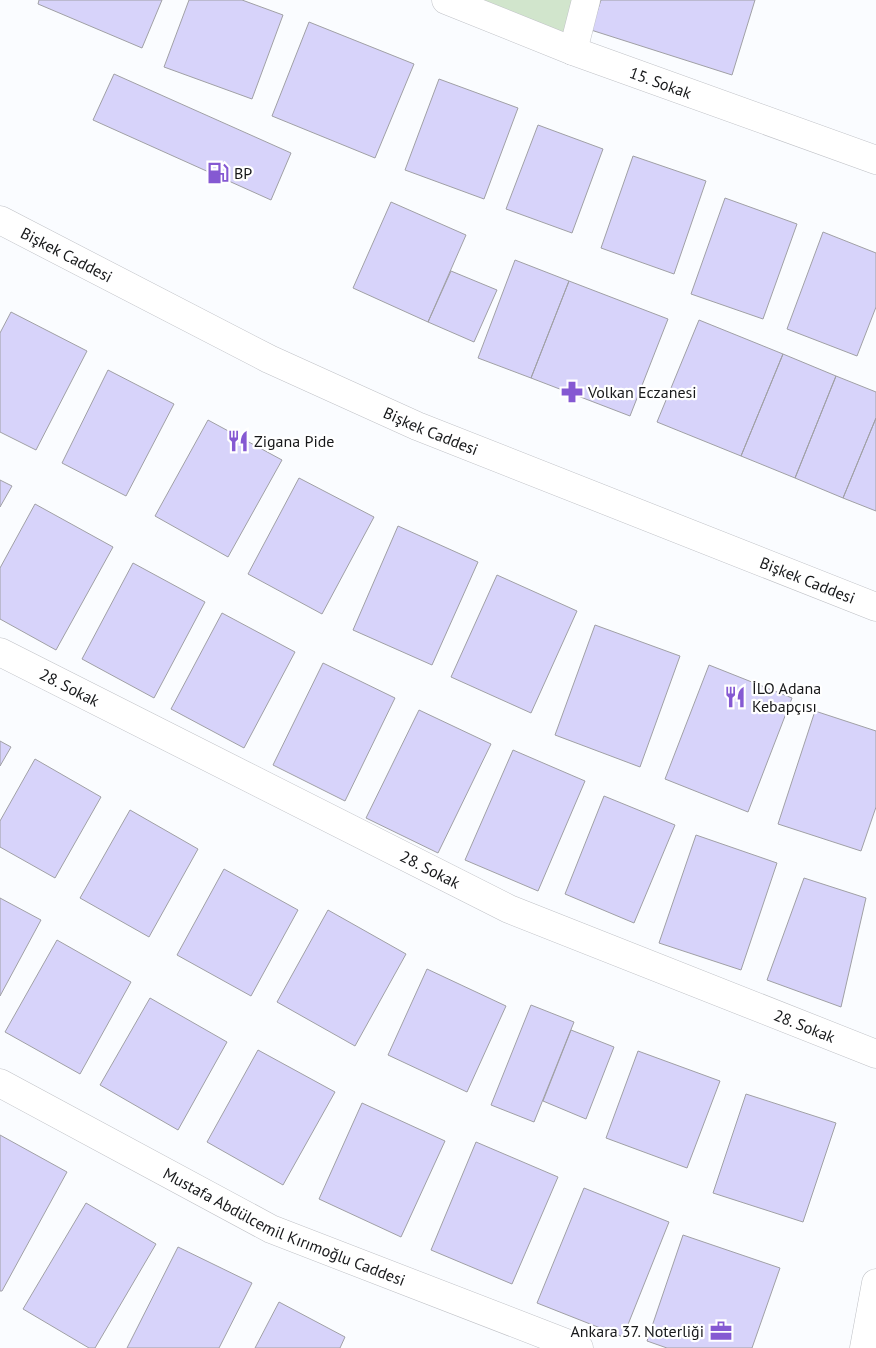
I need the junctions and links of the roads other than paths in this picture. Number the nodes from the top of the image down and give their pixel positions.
1 (446, 0) edge
2 (586, 0) edge
3 (573, 51) junction
4 (876, 160) edge
5 (0, 220) edge
6 (876, 607) edge
7 (0, 652) edge
8 (876, 1054) edge
9 (0, 1082) edge
10 (876, 1283) edge
11 (579, 1348) edge
12 (864, 1348) edge

1 - 3 street, 15. Sokak
2 - 3 street
3 - 4 street, 15. Sokak
5 - 6 street, Bişkek Caddesi
7 - 8 street, 28. Sokak
9 - 11 street, Mustafa Abdülcemil Kırımoğlu Caddesi
10 - 12 street

